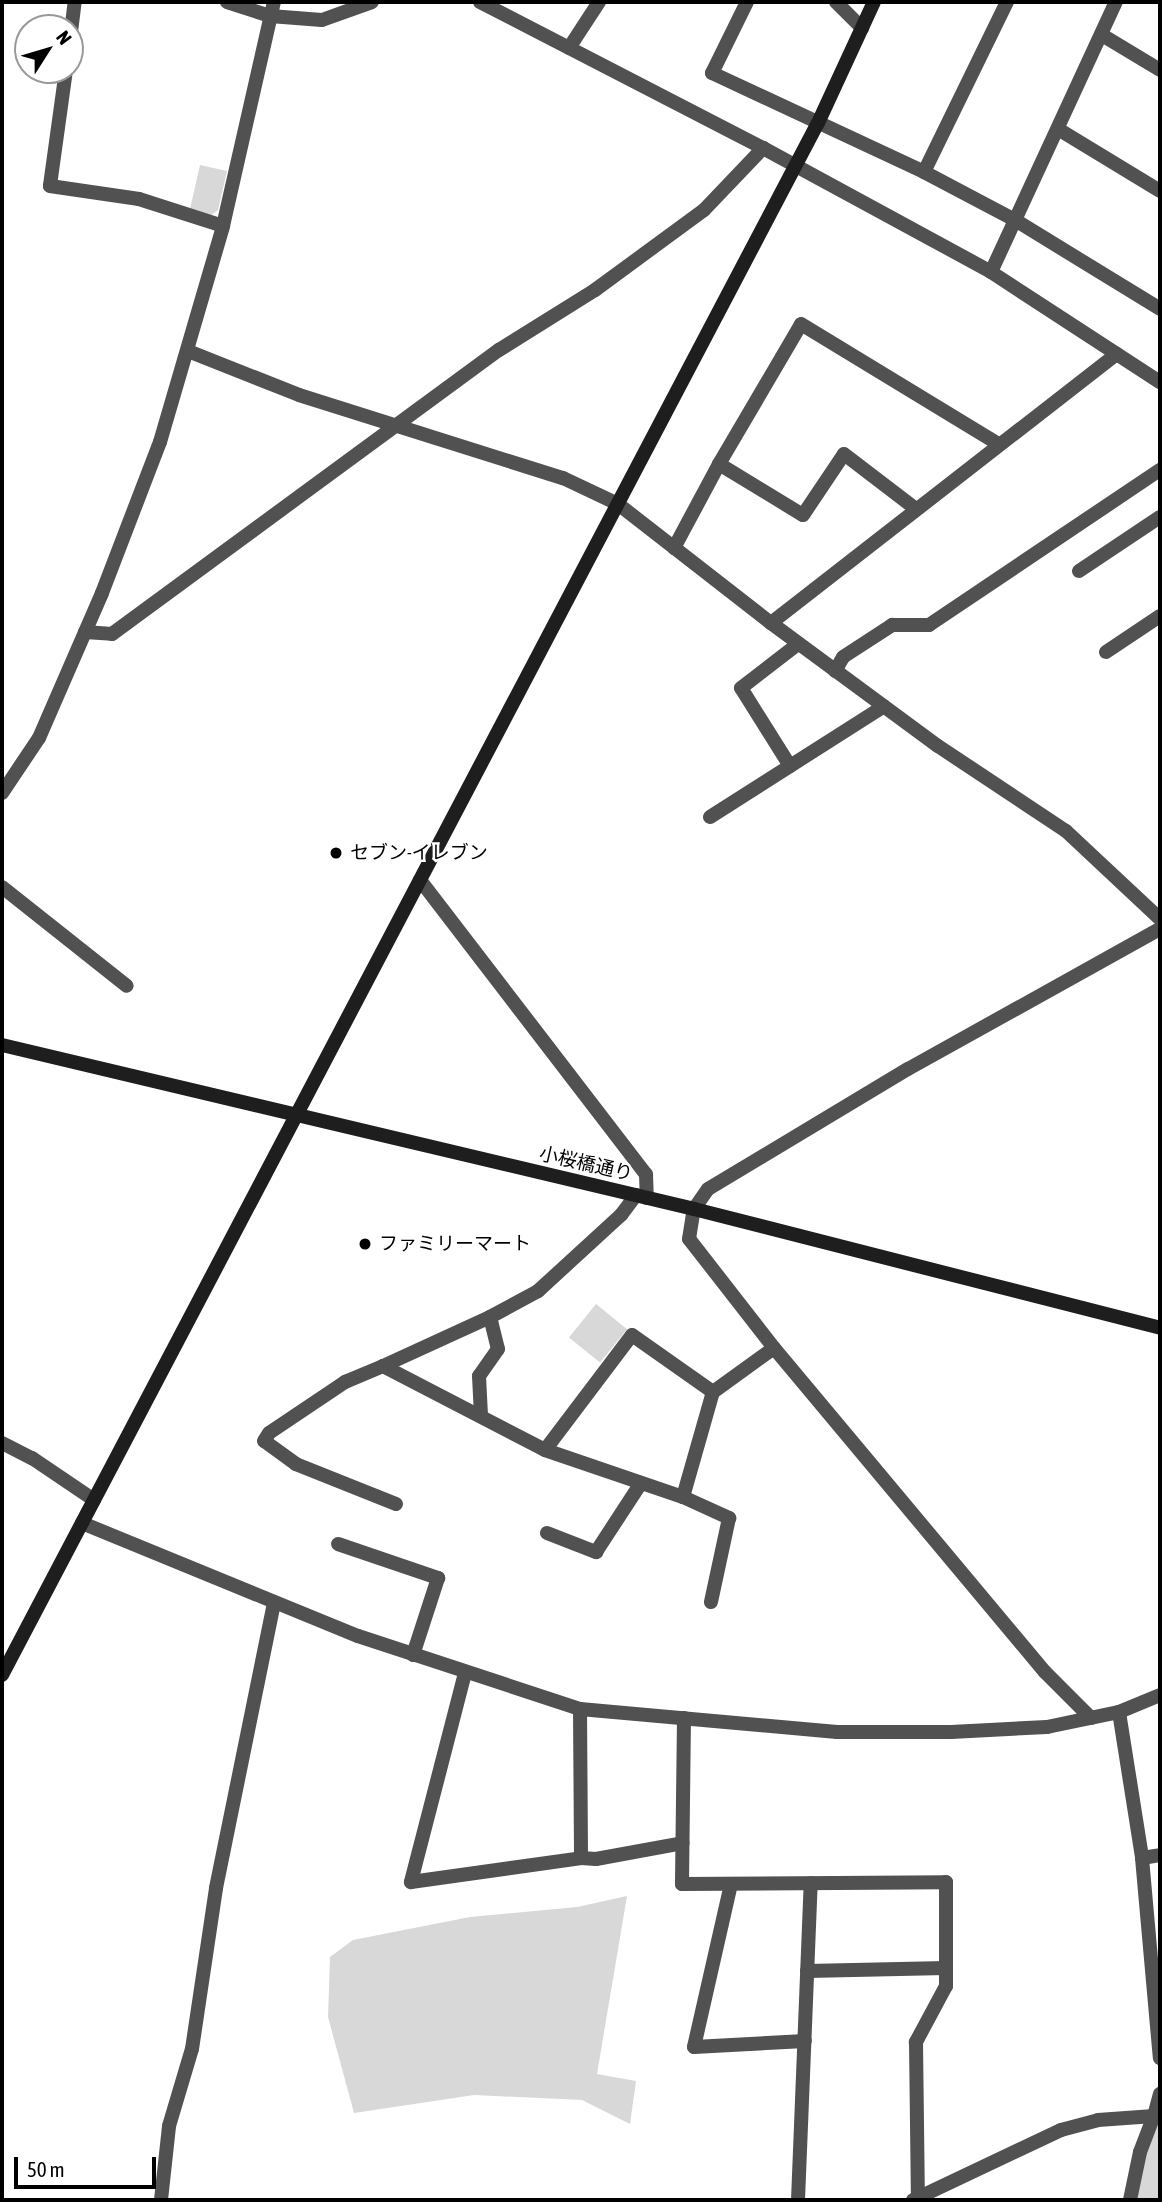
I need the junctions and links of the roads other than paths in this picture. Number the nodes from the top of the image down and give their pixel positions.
1 (227, 2) edge
2 (372, 2) edge
3 (480, 2) edge
4 (599, 2) edge
5 (747, 2) edge
6 (836, 2) edge
7 (874, 2) edge
8 (1007, 2) edge
9 (1116, 2) edge
10 (507, 8) edge
11 (272, 9) edge
12 (862, 28) junction
13 (1102, 35) junction
14 (569, 48) junction
15 (1160, 70) edge
16 (64, 84) edge
17 (818, 123) junction
18 (1058, 129) junction
19 (763, 148) junction
20 (794, 165) junction
21 (924, 172) junction
22 (1160, 191) edge
23 (1015, 220) junction
24 (223, 226) junction
25 (991, 272) junction
26 (1160, 309) edge
27 (188, 352) junction
28 (1117, 354) junction
29 (1160, 382) edge
30 (397, 424) junction
31 (998, 444) junction
32 (719, 464) junction
33 (1160, 470) edge
34 (618, 504) junction
35 (916, 509) junction
36 (1160, 517) edge
37 (674, 548) junction
38 (1079, 571) dead end
39 (1160, 616) edge
40 (771, 624) junction
41 (85, 632) junction
42 (798, 644) junction
43 (1106, 652) dead end
44 (835, 671) junction
45 (884, 706) junction
46 (790, 766) junction
47 (2, 793) edge
48 (710, 817) dead end
49 (419, 880) junction
50 (2, 887) edge
51 (1160, 919) edge
52 (1160, 929) edge
53 (127, 986) dead end
54 (2, 1045) edge
55 (296, 1115) junction
56 (642, 1197) junction
57 (694, 1209) junction
58 (490, 1317) junction
59 (1160, 1328) edge
60 (774, 1348) junction
61 (383, 1366) junction
62 (713, 1392) junction
63 (481, 1416) junction
64 (2, 1443) edge
65 (545, 1450) junction
66 (641, 1483) junction
67 (683, 1497) junction
68 (94, 1500) junction
69 (396, 1504) dead end
70 (82, 1523) junction
71 (547, 1533) dead end
72 (338, 1544) dead end
73 (711, 1602) dead end
74 (274, 1604) junction
75 (413, 1655) junction
76 (465, 1673) junction
77 (2, 1675) edge
78 (1160, 1695) edge
79 (580, 1709) junction
80 (1119, 1712) junction
81 (684, 1718) junction
82 (1091, 1718) junction
83 (683, 1843) junction
84 (1160, 1855) edge
85 (581, 1857) junction
86 (1142, 1858) junction
87 (811, 1883) junction
88 (731, 1884) junction
89 (1155, 1943) edge
90 (946, 1968) junction
91 (807, 1971) junction
92 (1159, 2027) edge
93 (805, 2041) junction
94 (1160, 2058) edge
95 (1160, 2094) edge
96 (1154, 2116) junction
97 (914, 2199) edge
98 (161, 2200) edge
99 (798, 2200) edge
100 (1130, 2200) edge

1 - 11 street
2 - 11 street
3 - 10 street
4 - 14 street
5 - 17 street
6 - 12 street
7 - 12 street
8 - 21 street
9 - 13 street
10 - 14 street
11 - 24 street
12 - 17 street
13 - 15 street
13 - 18 street
14 - 19 street
16 - 24 street
17 - 20 street
17 - 21 street
18 - 22 street
18 - 23 street
19 - 20 street
19 - 30 street
20 - 25 street
20 - 34 street
21 - 23 street
23 - 25 street
23 - 26 street
24 - 27 street
25 - 28 street
27 - 30 street
27 - 41 street
28 - 29 street
28 - 31 street
30 - 34 street
30 - 41 street
31 - 32 street
31 - 35 street
32 - 35 street
32 - 37 street
33 - 44 street
34 - 37 street
34 - 49 street
35 - 40 street
36 - 38 street
37 - 40 street
39 - 43 street
40 - 42 street
41 - 47 street
42 - 44 street
42 - 46 street
44 - 45 street
45 - 46 street
45 - 51 street
46 - 48 street
49 - 55 street
49 - 56 street
50 - 53 street
52 - 57 street
54 - 55 street, 小桜橋通り
55 - 56 street, 小桜橋通り
55 - 68 street
56 - 57 street, 小桜橋通り
56 - 58 street
57 - 59 street, 小桜橋通り
57 - 60 street
58 - 61 street
58 - 63 street
60 - 62 street
60 - 82 street
61 - 63 street
61 - 69 street
62 - 65 street
62 - 67 street
63 - 65 street
64 - 68 street
65 - 66 street
66 - 67 street
66 - 71 street
67 - 73 street
68 - 70 street
70 - 74 street
70 - 77 street
72 - 75 street
74 - 75 street
74 - 98 street
75 - 76 street
76 - 79 street
76 - 85 street
78 - 80 street
79 - 81 street
79 - 85 street
80 - 82 street
80 - 86 street
81 - 82 street
81 - 83 street
83 - 85 street
83 - 88 street
84 - 86 street
86 - 89 street
87 - 88 street
87 - 90 street
87 - 91 street
88 - 93 street
89 - 92 street
90 - 91 street
90 - 97 street
91 - 93 street
92 - 94 street
93 - 99 street
95 - 96 street
96 - 97 street
96 - 100 street

